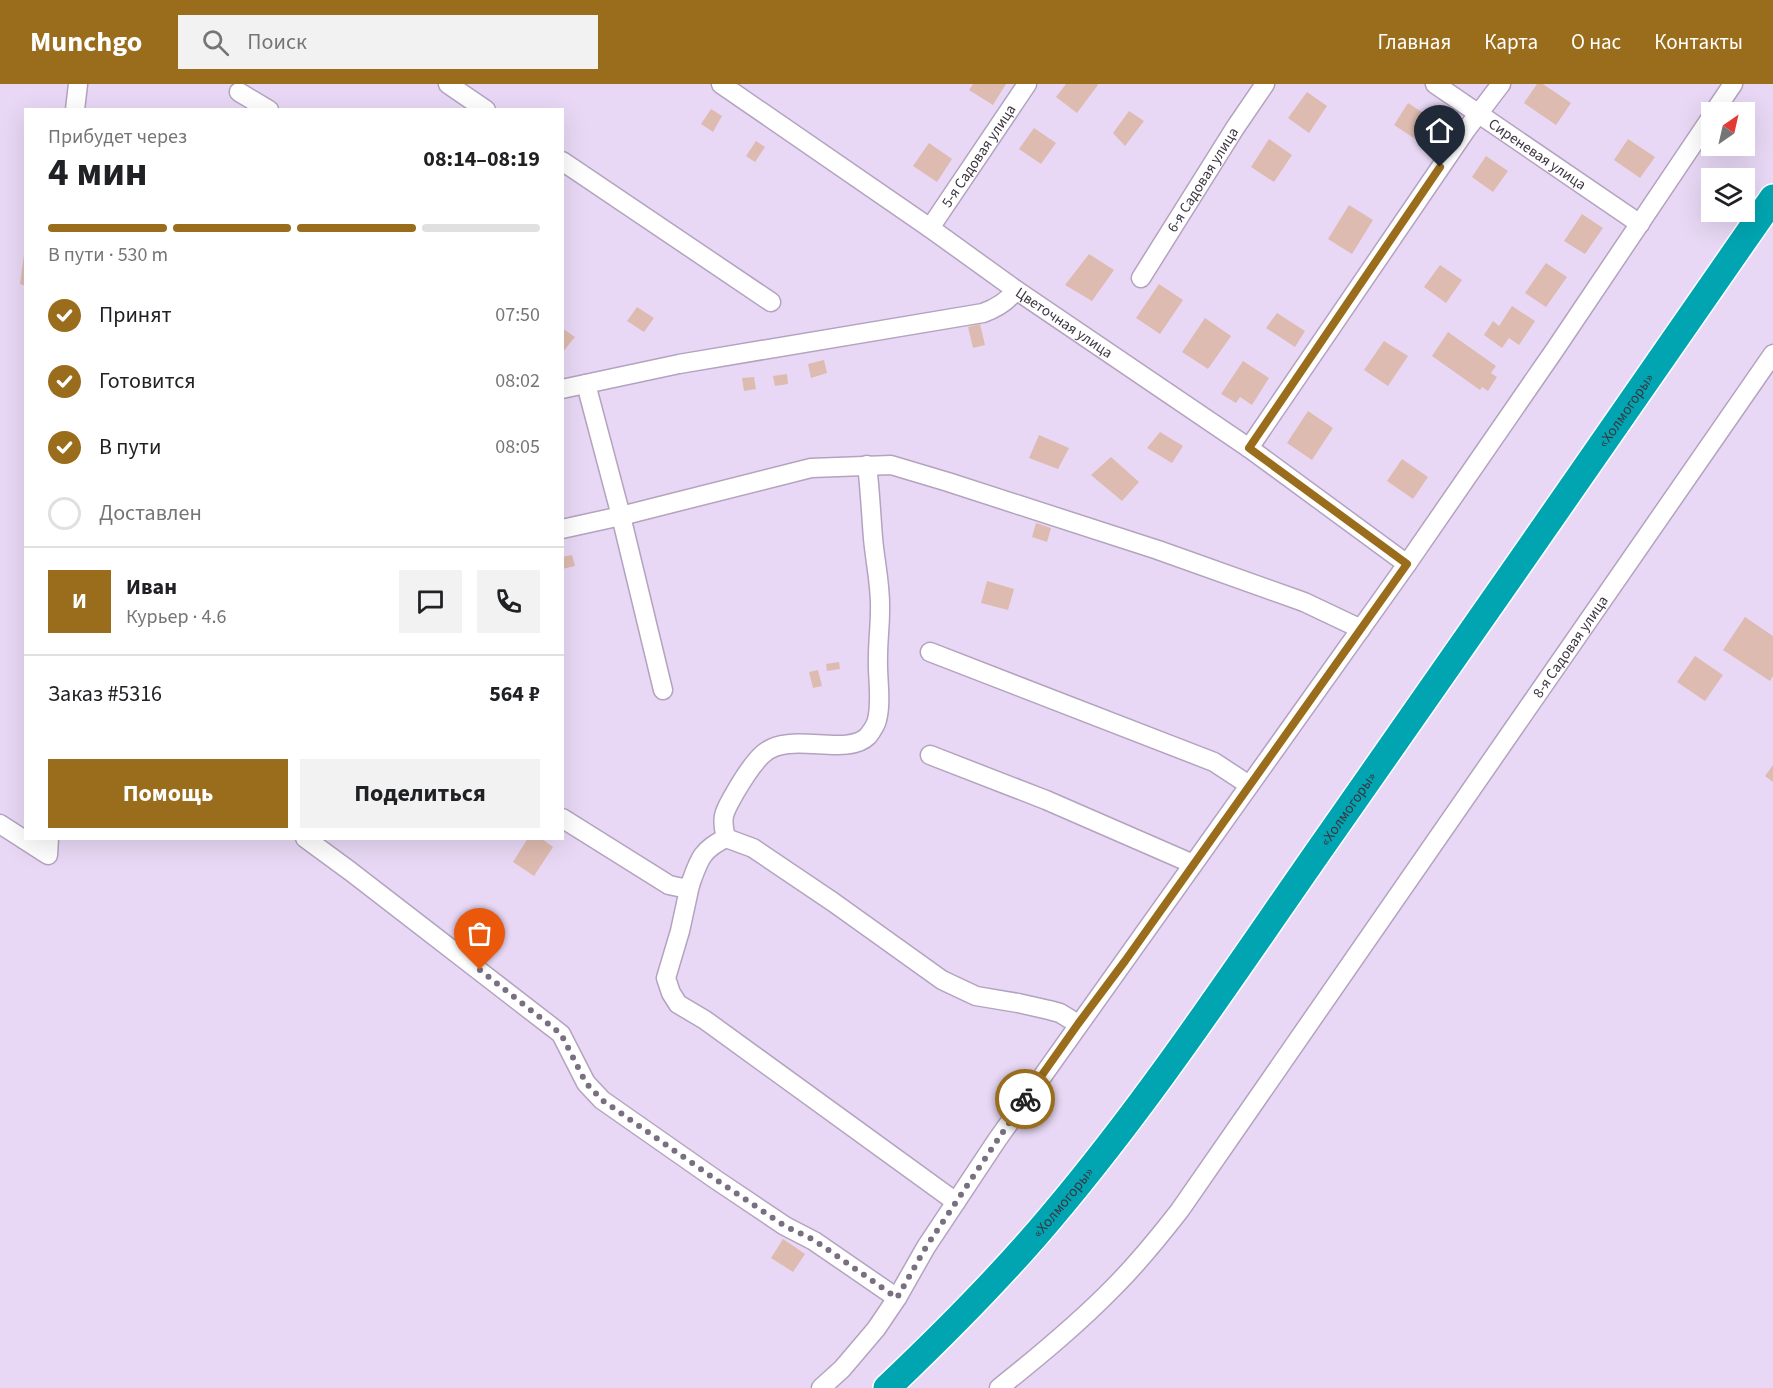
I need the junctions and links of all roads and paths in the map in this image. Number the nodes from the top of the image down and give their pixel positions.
1 (78, 84) edge
2 (448, 84) edge
3 (721, 84) edge
4 (1027, 84) edge
5 (1264, 84) edge
6 (1435, 84) edge
7 (1501, 84) edge
8 (1732, 84) edge
9 (239, 95) edge
10 (1721, 102) edge
11 (75, 108) edge
12 (265, 108) edge
13 (483, 108) edge
14 (1478, 114) junction
15 (1701, 132) edge
16 (564, 162) edge
17 (1773, 198) edge
18 (1640, 224) junction
19 (930, 228) junction
20 (1141, 278) dead end
21 (1016, 290) junction
22 (771, 302) dead end
23 (1773, 354) edge
24 (586, 384) junction
25 (564, 389) edge
26 (1249, 448) junction
27 (867, 465) junction
28 (621, 516) junction
29 (564, 529) edge
30 (1407, 564) junction
31 (1361, 629) junction
32 (930, 652) dead end
33 (663, 690) dead end
34 (930, 755) dead end
35 (1249, 785) junction
36 (564, 819) edge
37 (0, 824) edge
38 (24, 835) edge
39 (726, 838) junction
40 (34, 840) edge
41 (308, 840) edge
42 (49, 847) edge
43 (1193, 864) junction
44 (690, 885) junction
45 (1078, 1024) junction
46 (956, 1202) junction
47 (897, 1298) junction
48 (821, 1388) edge
49 (887, 1388) edge
50 (999, 1388) edge

1 - 11 street
2 - 13 street
3 - 19 street, Цветочная улица
4 - 19 street, 5-я Садовая улица
5 - 20 street, 6-я Садовая улица
6 - 14 street, Сиреневая улица
7 - 14 street
8 - 10 street
9 - 12 street
14 - 18 street, Сиреневая улица
14 - 26 street
15 - 18 street
16 - 22 street
17 - 49 highway, «Холмогоры»
18 - 30 street
19 - 21 street, Цветочная улица
21 - 24 street
21 - 26 street, Цветочная улица
23 - 50 street, 8-я Садовая улица
24 - 25 street
24 - 28 street
26 - 30 street, Цветочная улица
27 - 28 street
27 - 31 street
27 - 39 street
28 - 29 street
28 - 33 street
30 - 31 street
31 - 35 street
32 - 35 street
34 - 43 street
35 - 43 street
36 - 44 street
37 - 38 street
39 - 44 street
39 - 45 street
40 - 42 street
41 - 47 street
43 - 45 street
44 - 46 street
45 - 46 street
46 - 47 street
47 - 48 street

